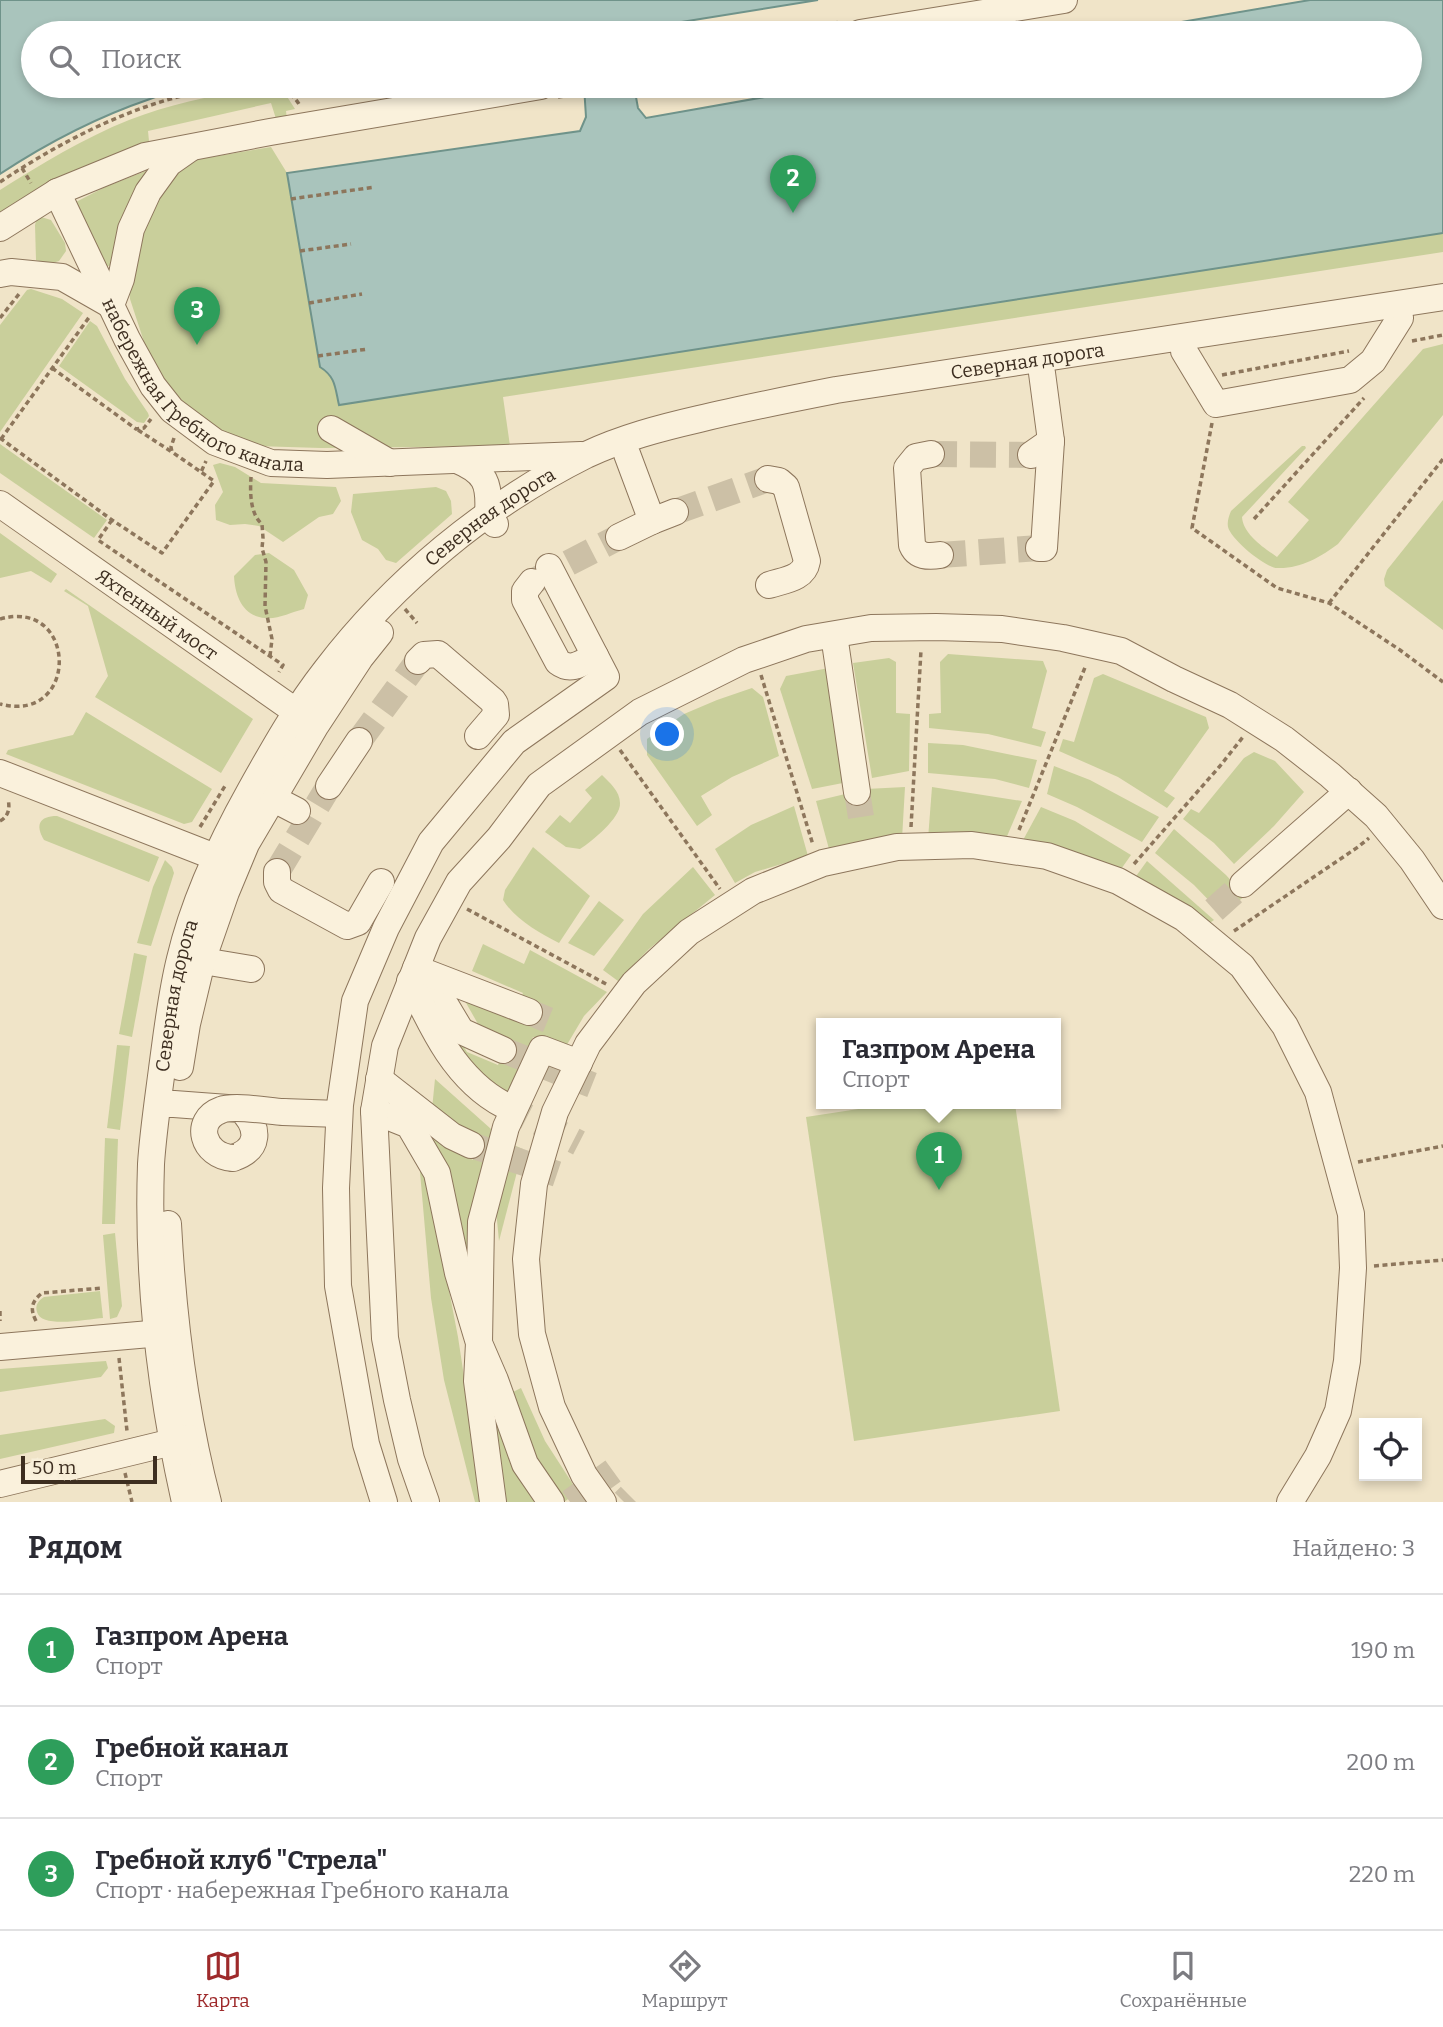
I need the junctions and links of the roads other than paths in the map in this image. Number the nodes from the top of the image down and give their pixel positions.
1 (1064, 0) edge
2 (934, 21) edge
3 (501, 98) edge
4 (192, 147) junction
5 (57, 192) junction
6 (0, 228) edge
7 (0, 274) edge
8 (1443, 298) edge
9 (1443, 312) edge
10 (100, 313) junction
11 (1400, 318) junction
12 (1184, 351) junction
13 (1042, 373) junction
14 (331, 429) dead end
15 (626, 454) junction
16 (927, 454) dead end
17 (457, 460) junction
18 (592, 461) junction
19 (390, 463) junction
20 (768, 479) dead end
21 (0, 504) edge
22 (492, 521) junction
23 (619, 537) tunnel mouth
24 (1039, 548) dead end
25 (935, 556) tunnel mouth
26 (769, 584) dead end
27 (834, 635) junction
28 (419, 659) dead end
29 (587, 661) junction
30 (307, 724) junction
31 (478, 736) dead end
32 (1, 782) edge
33 (329, 786) tunnel mouth
34 (1349, 791) junction
35 (857, 792) tunnel mouth
36 (272, 798) junction
37 (297, 811) dead end
38 (227, 861) junction
39 (277, 873) dead end
40 (381, 882) dead end
41 (1243, 884) tunnel mouth
42 (1443, 906) edge
43 (191, 959) junction
44 (251, 969) dead end
45 (413, 975) junction
46 (529, 1013) tunnel mouth
47 (503, 1050) tunnel mouth
48 (579, 1063) junction
49 (379, 1079) junction
50 (166, 1104) junction
51 (504, 1105) tunnel mouth
52 (373, 1111) junction
53 (340, 1114) junction
54 (471, 1145) tunnel mouth
55 (167, 1333) junction
56 (480, 1343) junction
57 (0, 1348) edge
58 (183, 1439) junction
59 (0, 1484) edge
60 (185, 1502) edge
61 (208, 1502) edge
62 (384, 1502) edge
63 (426, 1502) edge
64 (493, 1502) edge
65 (551, 1502) edge
66 (603, 1502) edge
67 (1290, 1502) edge

1 - 2 street
3 - 4 street, набережная Гребного канала
4 - 5 street
4 - 10 street, набережная Гребного канала
5 - 6 street
5 - 10 street
7 - 10 street
8 - 18 street, Северная дорога
9 - 11 street, Северная дорога
10 - 19 street, набережная Гребного канала
11 - 12 street, Северная дорога
11 - 12 street
12 - 13 street, Северная дорога
13 - 15 street, Северная дорога
13 - 24 street
14 - 19 street
15 - 18 street, Северная дорога
15 - 23 street
16 - 25 street
17 - 18 street, набережная Гребного канала
17 - 19 street, набережная Гребного канала
17 - 22 street
18 - 22 street, Северная дорога
20 - 26 street
21 - 30 street, Яхтенный мост
22 - 30 street, Северная дорога
27 - 34 street
27 - 35 street
27 - 45 street
28 - 31 street
29 - 29 street
29 - 53 street
30 - 33 street, Яхтенный мост
30 - 36 street, Северная дорога
30 - 38 street, Северная дорога
32 - 38 street
34 - 41 street
34 - 42 street
36 - 37 street
36 - 38 street, Северная дорога
38 - 43 street, Северная дорога
39 - 40 street
43 - 44 street
43 - 50 street, Северная дорога
45 - 46 street
45 - 47 street
45 - 49 street
45 - 51 street
48 - 56 street
48 - 66 street
48 - 67 street
49 - 52 street
49 - 54 street
50 - 53 street, bridge
50 - 55 street, Северная дорога
52 - 56 street
52 - 63 street
53 - 62 street
55 - 57 street
55 - 58 street, Северная дорога
56 - 64 street
56 - 65 street
58 - 59 street
58 - 60 street
58 - 61 street

